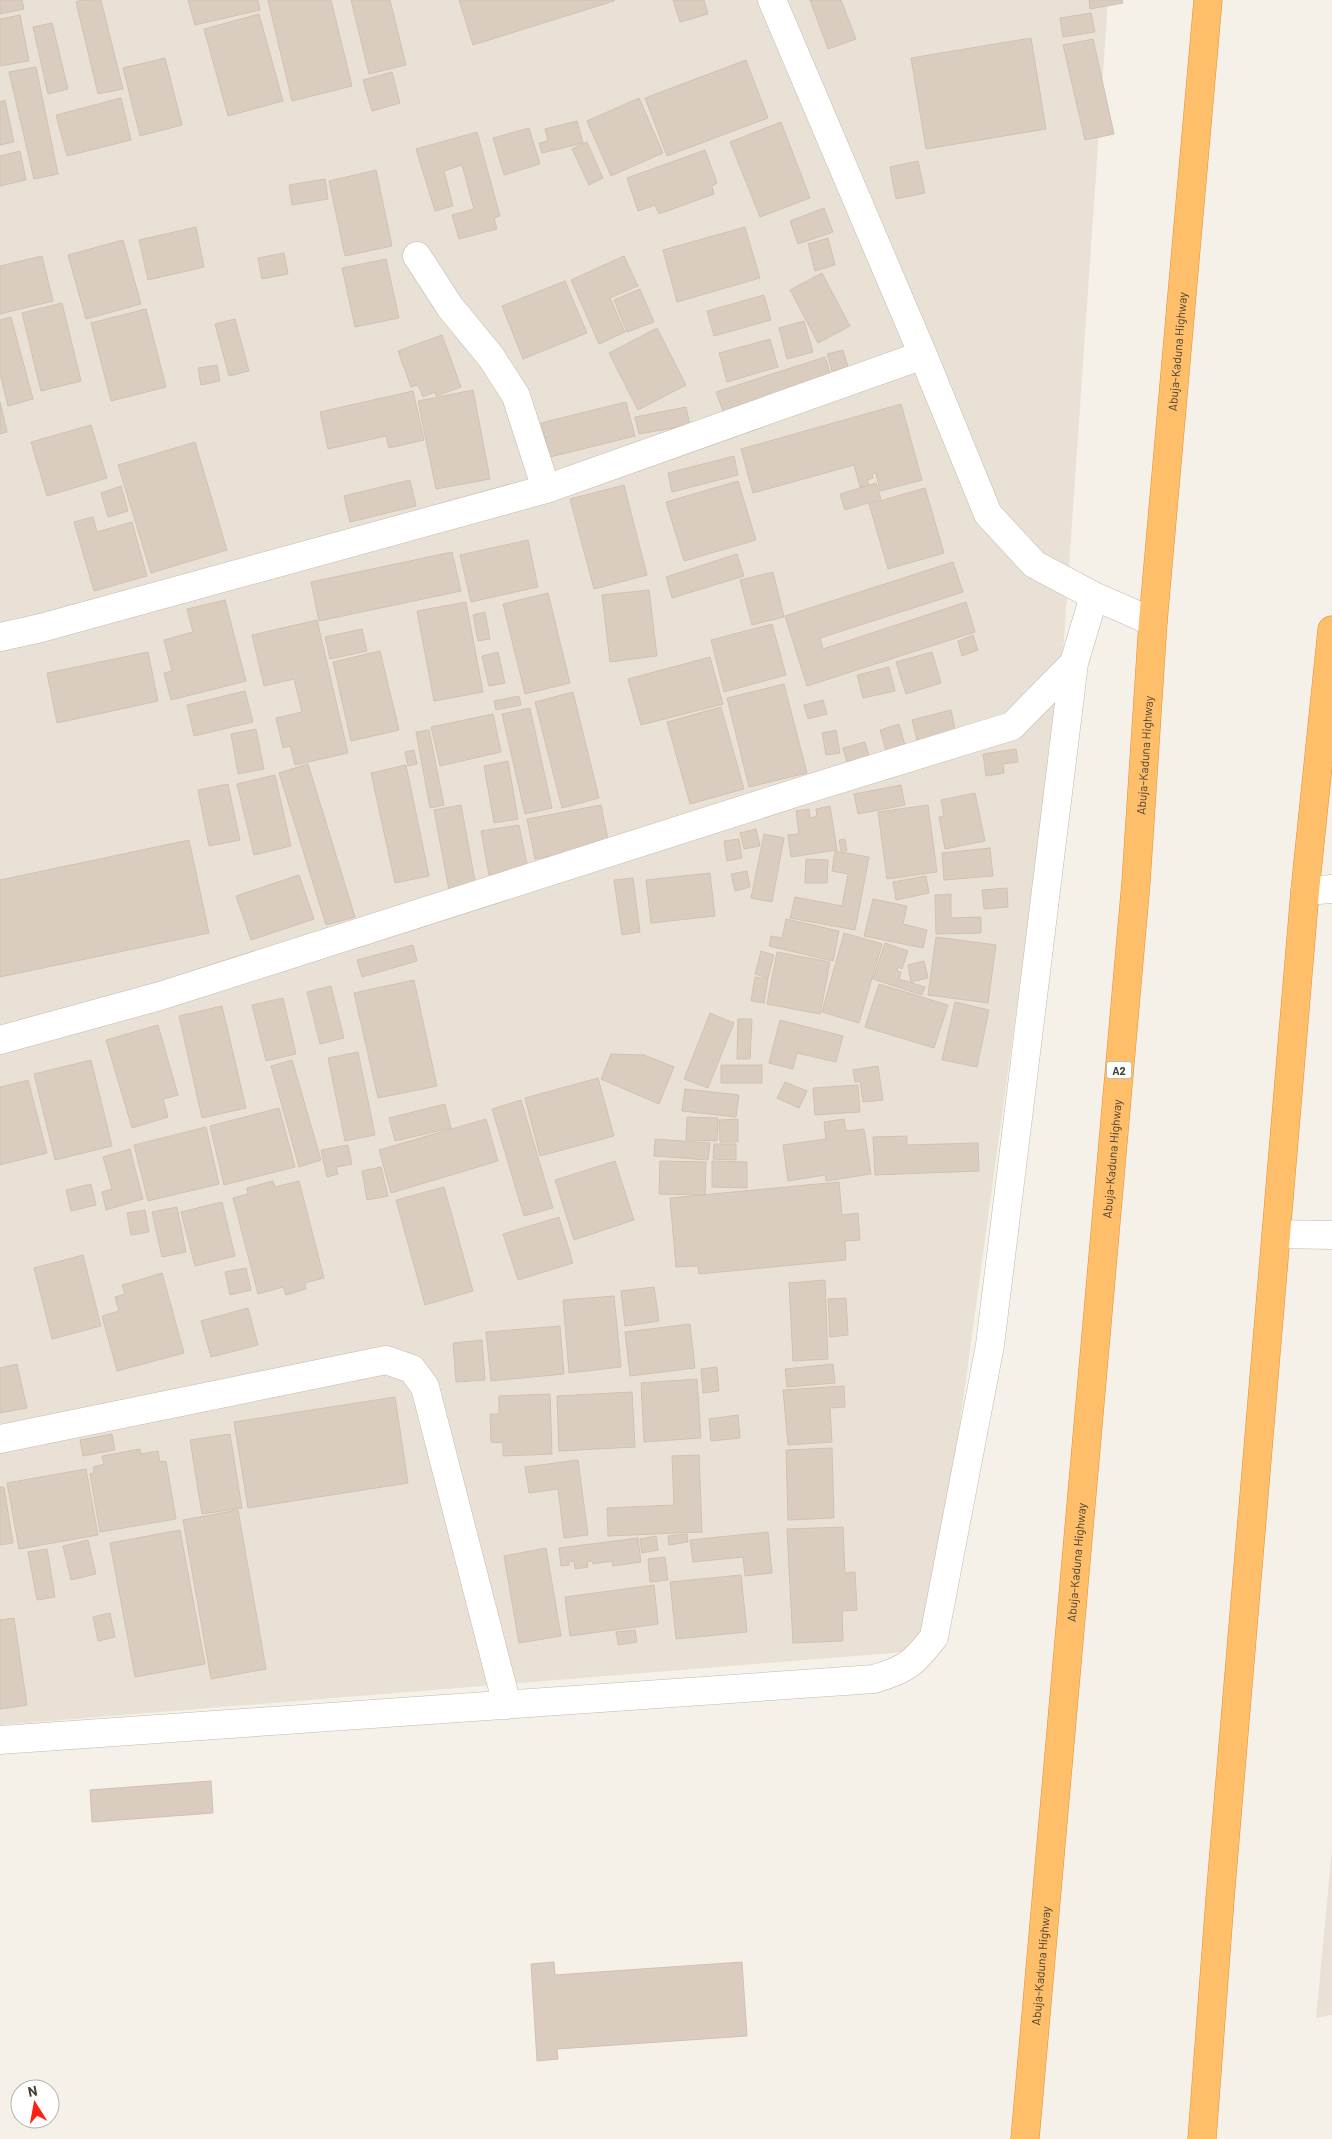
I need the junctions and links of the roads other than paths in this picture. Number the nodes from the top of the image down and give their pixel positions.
1 (772, 0) edge
2 (1208, 0) edge
3 (417, 256) dead end
4 (923, 356) junction
5 (546, 489) junction
6 (1094, 596) junction
7 (1153, 622) junction
8 (1332, 630) edge
9 (0, 637) edge
10 (1074, 663) junction
11 (1332, 889) edge
12 (1305, 891) junction
13 (0, 1040) edge
14 (1276, 1234) junction
15 (1332, 1235) edge
16 (0, 1439) edge
17 (507, 1705) junction
18 (0, 1740) edge
19 (1025, 2139) edge
20 (1202, 2139) edge

1 - 4 street
2 - 7 highway, Abuja-Kaduna Highway / A2
3 - 5 street
4 - 5 street
4 - 6 street
5 - 9 street
6 - 7 street
6 - 10 street
7 - 19 highway, Abuja-Kaduna Highway / A2
8 - 12 highway
10 - 13 street
10 - 17 street
11 - 12 street
12 - 14 highway
14 - 15 street
14 - 20 highway
16 - 17 street
17 - 18 street

